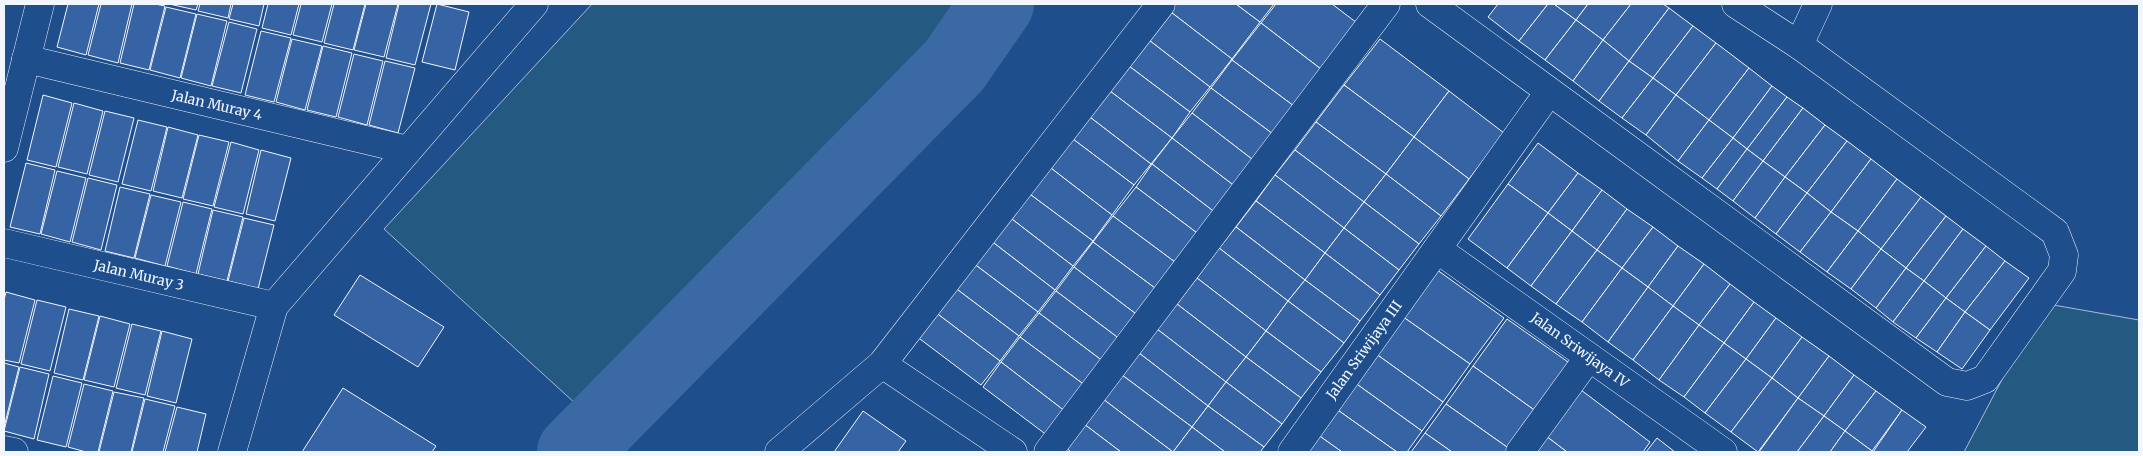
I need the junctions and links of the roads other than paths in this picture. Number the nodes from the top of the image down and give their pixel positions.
1 (40, 4) edge
2 (534, 4) edge
3 (1162, 4) edge
4 (1386, 4) edge
5 (1430, 4) edge
6 (1736, 4) edge
7 (1818, 4) edge
8 (1799, 45) junction
9 (26, 59) junction
10 (1549, 92) junction
11 (4, 148) edge
12 (408, 150) junction
13 (4, 243) edge
14 (1437, 249) junction
15 (274, 306) junction
16 (1589, 357) junction
17 (882, 364) junction
18 (4, 450) edge
19 (14, 452) edge
20 (232, 452) edge
21 (779, 452) edge
22 (1013, 452) edge
23 (1048, 452) edge
24 (1292, 452) edge
25 (1520, 452) edge
26 (1722, 452) edge

1 - 9 street
2 - 12 street
3 - 17 street
4 - 23 street
5 - 10 street
6 - 8 street
7 - 8 street
8 - 10 street
9 - 11 street
9 - 12 street, Jalan Muray 4
10 - 14 street, Jalan Sriwijaya III
12 - 15 street
13 - 15 street, Jalan Muray 3
14 - 16 street, Jalan Sriwijaya IV
14 - 24 street, Jalan Sriwijaya III
15 - 20 street
16 - 25 street
16 - 26 street, Jalan Sriwijaya IV
17 - 21 street
17 - 22 street
18 - 19 street

